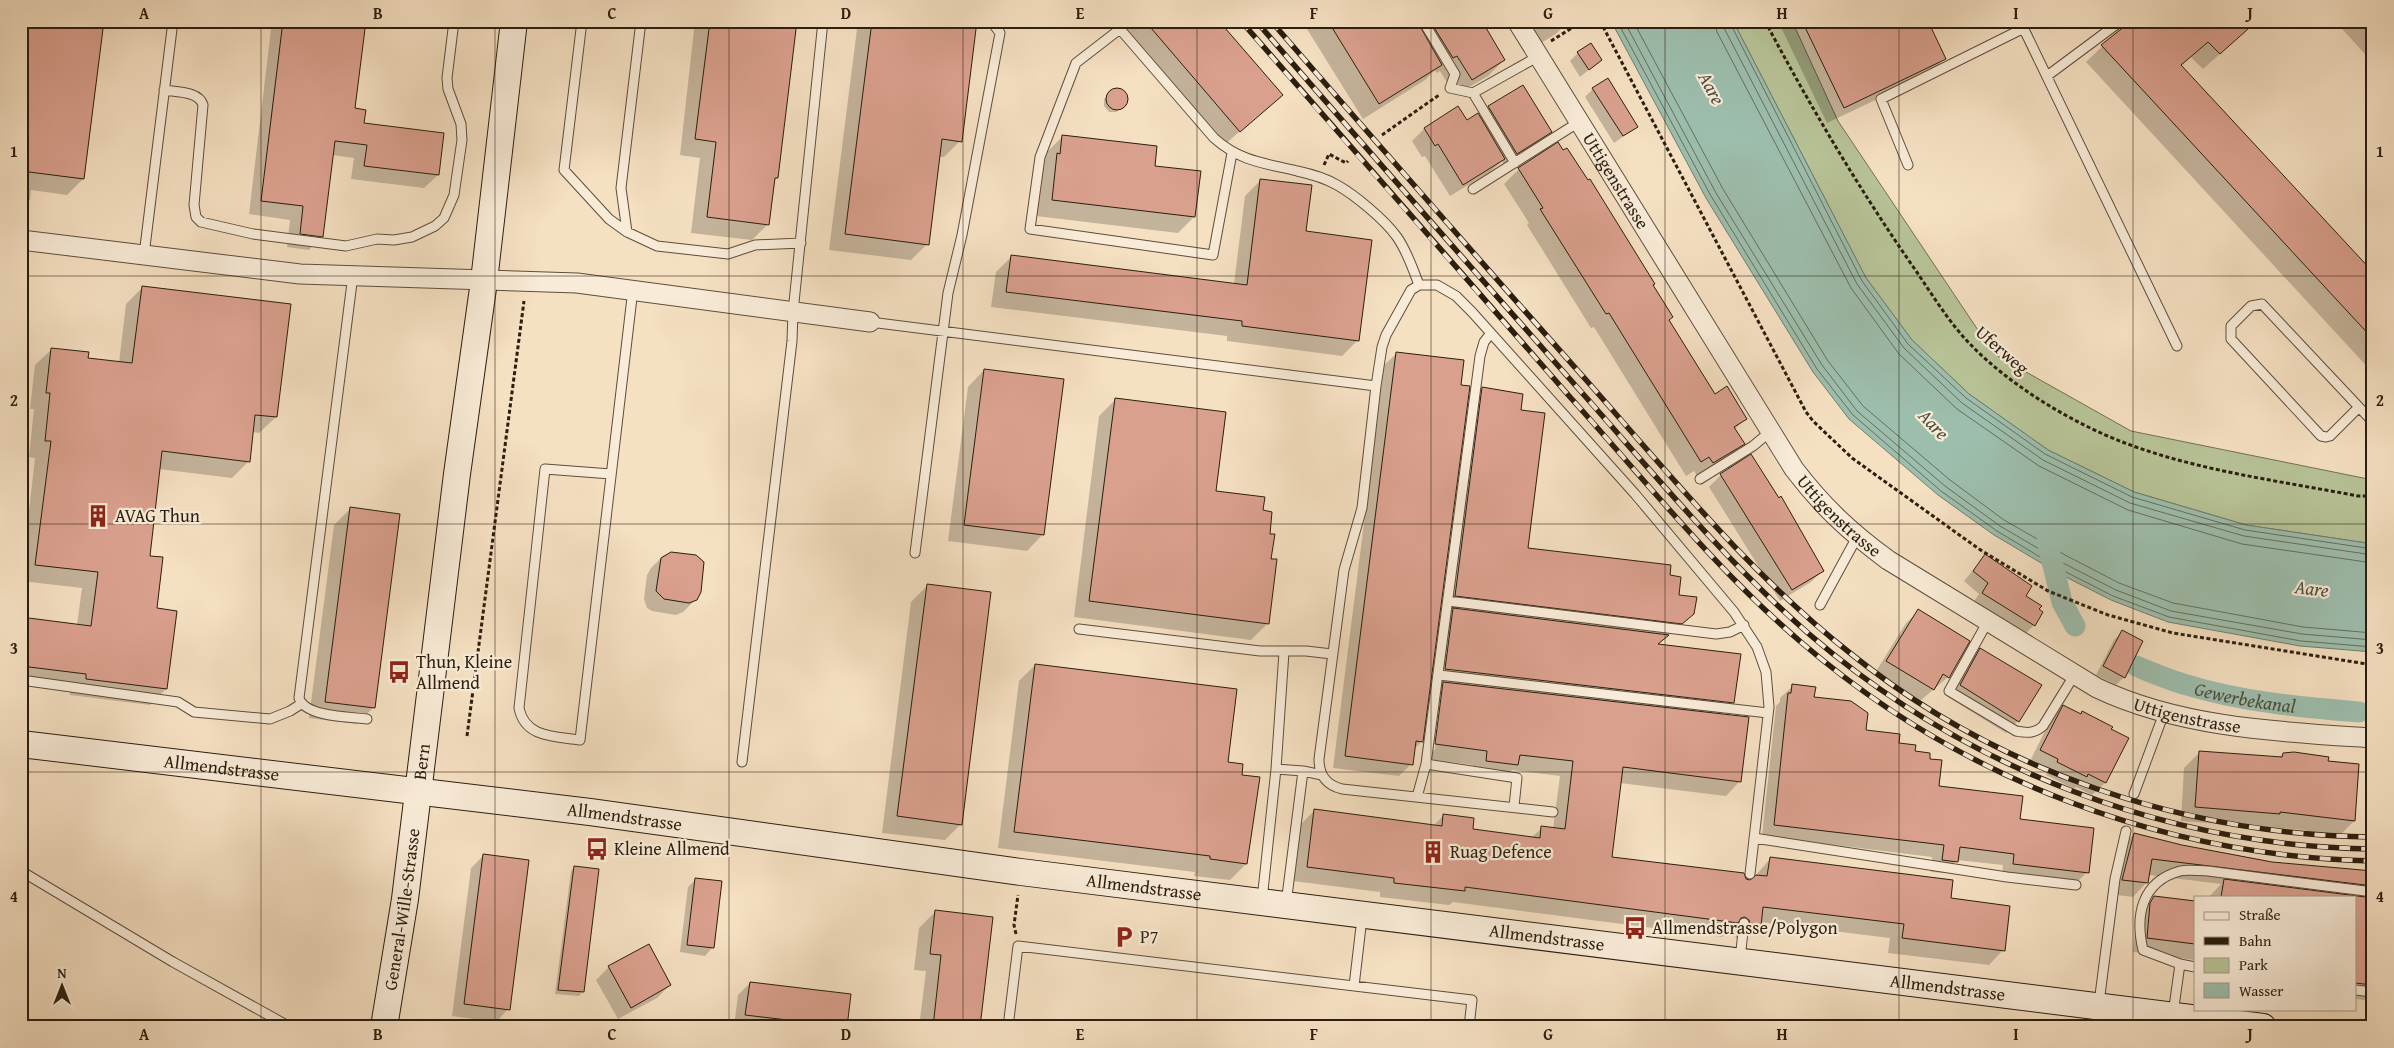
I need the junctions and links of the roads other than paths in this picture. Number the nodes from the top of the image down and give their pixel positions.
1 (173, 21) edge
2 (454, 21) edge
3 (514, 21) edge
4 (582, 21) edge
5 (642, 21) edge
6 (824, 21) edge
7 (991, 21) edge
8 (1113, 21) edge
9 (1423, 21) edge
10 (1517, 21) edge
11 (2120, 21) edge
12 (2022, 25) edge
13 (1120, 29) junction
14 (1539, 56) junction
15 (2047, 76) junction
16 (164, 90) junction
17 (1473, 93) junction
18 (1579, 122) junction
19 (1232, 153) junction
20 (1515, 162) junction
21 (1908, 165) dead end
22 (1472, 190) dead end
23 (627, 232) junction
24 (21, 240) edge
25 (801, 243) junction
26 (144, 255) junction
27 (353, 275) junction
28 (484, 281) junction
29 (1419, 285) junction
30 (633, 289) junction
31 (793, 312) junction
32 (870, 322) joint
33 (943, 332) junction
34 (1490, 333) junction
35 (2176, 346) dead end
36 (1376, 386) junction
37 (2359, 407) junction
38 (2373, 422) edge
39 (1771, 431) junction
40 (611, 474) junction
41 (1700, 479) dead end
42 (1857, 537) junction
43 (915, 552) dead end
44 (1448, 601) junction
45 (1820, 605) dead end
46 (1988, 621) junction
47 (1744, 625) junction
48 (1079, 629) dead end
49 (1284, 652) junction
50 (1332, 654) junction
51 (2075, 674) junction
52 (1439, 675) junction
53 (21, 680) edge
54 (301, 704) junction
55 (2164, 713) junction
56 (1768, 714) junction
57 (367, 719) dead end
58 (2373, 738) edge
59 (23, 745) edge
60 (742, 762) dead end
61 (1426, 764) junction
62 (1276, 769) junction
63 (1303, 771) junction
64 (1322, 776) junction
65 (418, 792) junction
66 (2134, 794) dead end
67 (1417, 797) junction
68 (1514, 806) junction
69 (1553, 812) dead end
70 (2126, 831) dead end
71 (1754, 838) junction
72 (21, 871) edge
73 (1750, 874) dead end
74 (2076, 885) dead end
75 (2373, 892) edge
76 (1274, 904) junction
77 (1363, 915) junction
78 (1744, 924) dead end
79 (1740, 962) junction
80 (2180, 964) junction
81 (2194, 967) edge
82 (1354, 986) junction
83 (2356, 990) edge
84 (2373, 992) edge
85 (2099, 1006) junction
86 (2172, 1016) junction
87 (290, 1027) edge
88 (384, 1027) edge
89 (1008, 1027) edge
90 (1469, 1027) edge
91 (2263, 1027) edge

1 - 16 lane
2 - 16 lane
3 - 28 main road, Bern
4 - 23 lane
5 - 23 lane
6 - 25 lane
7 - 33 lane
8 - 13 lane
9 - 17 lane
10 - 14 street, Uttigenstrasse
11 - 15 lane
12 - 15 lane
12 - 21 lane
13 - 19 lane
13 - 19 lane
14 - 17 lane
14 - 18 street, Uttigenstrasse
15 - 35 lane
16 - 26 lane
17 - 20 lane
18 - 20 lane
18 - 39 street, Uttigenstrasse
19 - 29 lane
20 - 22 lane
23 - 25 lane
24 - 26 street
25 - 31 lane
26 - 27 street
27 - 28 street
27 - 54 lane
28 - 30 street
28 - 65 main road, Bern
29 - 34 lane
29 - 36 lane
30 - 31 street
30 - 40 lane
31 - 32 street
31 - 60 lane
32 - 33 lane
33 - 36 lane
33 - 43 lane
34 - 44 lane
34 - 47 lane
36 - 50 lane
37 - 37 lane
37 - 38 lane
39 - 41 lane
39 - 42 street, Uttigenstrasse
40 - 40 lane
42 - 45 lane
42 - 46 street, Uttigenstrasse
44 - 47 lane
44 - 52 lane
46 - 51 street, Uttigenstrasse
46 - 51 lane
47 - 56 lane
48 - 49 lane
49 - 50 lane
49 - 62 lane
50 - 64 lane
51 - 55 street, Uttigenstrasse
52 - 56 lane
52 - 61 lane
53 - 54 lane
54 - 57 lane
55 - 58 street, Uttigenstrasse
55 - 66 lane
56 - 71 lane
59 - 65 main road, Allmendstrasse
61 - 67 lane
61 - 68 lane
62 - 63 lane
62 - 76 lane
63 - 64 lane
63 - 76 lane
64 - 67 lane
65 - 76 main road, Allmendstrasse
65 - 88 main road, General-Wille-Strasse
67 - 68 lane
68 - 69 lane
70 - 85 lane
71 - 73 lane
71 - 74 lane
72 - 87 lane
75 - 80 lane
76 - 77 main road, Allmendstrasse
77 - 79 main road, Allmendstrasse
77 - 82 lane
78 - 79 lane
79 - 85 main road, Allmendstrasse
80 - 81 lane
80 - 86 lane
82 - 89 lane
82 - 90 lane
83 - 84 lane
85 - 86 main road, Allmendstrasse
86 - 91 main road, Allmendstrasse

